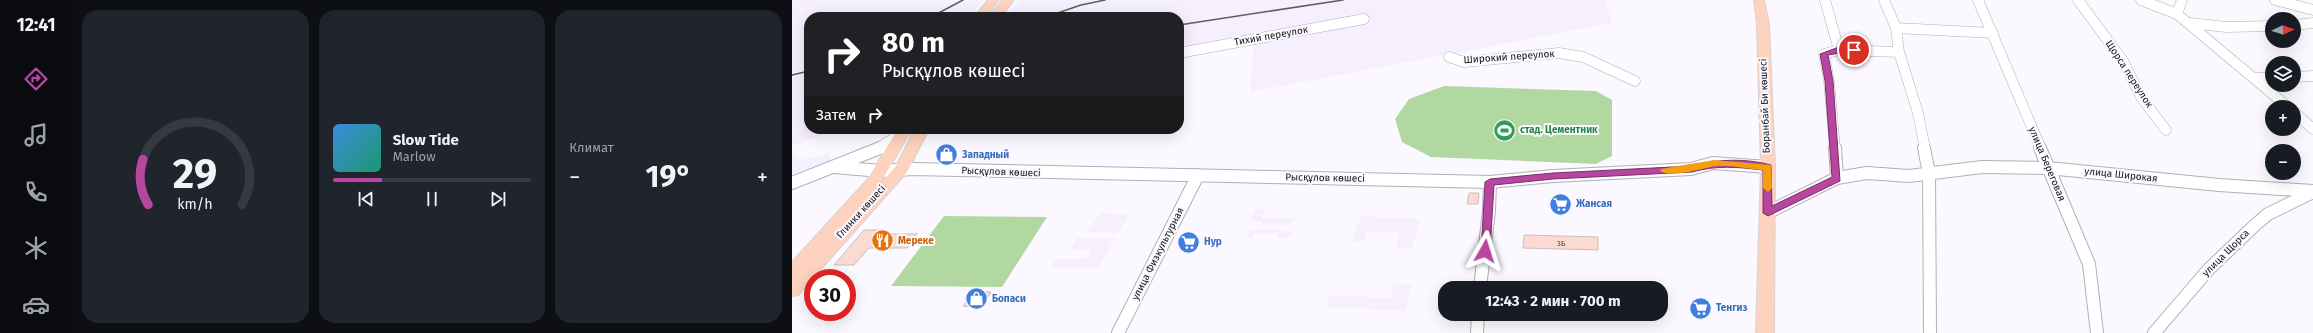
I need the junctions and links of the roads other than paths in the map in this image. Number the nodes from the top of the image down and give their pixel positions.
1 (994, 0) edge
2 (1009, 0) edge
3 (1759, 0) edge
4 (1825, 0) edge
5 (1884, 0) edge
6 (1978, 0) edge
7 (2078, 0) edge
8 (2141, 0) edge
9 (2182, 0) edge
10 (2275, 0) edge
11 (2313, 10) edge
12 (984, 12) edge
13 (999, 12) edge
14 (2177, 14) junction
15 (1364, 19) dead end
16 (2190, 23) junction
17 (2313, 23) edge
18 (2301, 24) edge
19 (2265, 26) edge
20 (1896, 28) junction
21 (1993, 33) junction
22 (1839, 50) junction
23 (1184, 52) edge
24 (1899, 52) junction
25 (1449, 57) dead end
26 (2313, 76) edge
27 (2301, 77) edge
28 (2255, 78) junction
29 (2265, 78) edge
30 (1636, 81) dead end
31 (2280, 100) edge
32 (2301, 118) edge
33 (2313, 129) edge
34 (2166, 130) dead end
35 (900, 134) edge
36 (902, 134) edge
37 (920, 134) edge
38 (834, 167) junction
39 (1768, 167) junction
40 (2048, 168) junction
41 (902, 169) junction
42 (881, 171) junction
43 (1929, 173) junction
44 (1198, 175) junction
45 (1837, 178) junction
46 (1490, 182) junction
47 (792, 183) edge
48 (2313, 192) edge
49 (1768, 213) junction
50 (792, 272) edge
51 (1481, 281) edge
52 (792, 290) edge
53 (1478, 321) edge
54 (1118, 333) edge
55 (1477, 333) edge
56 (1765, 333) edge
57 (1930, 333) edge
58 (2097, 333) edge
59 (2154, 333) edge

1 - 12 main road
2 - 13 main road
3 - 39 main road, Боранбай Би көшесі
4 - 22 street
5 - 20 street
6 - 21 street, улица Береговая
7 - 34 street, Щорса переулок
8 - 14 street
9 - 14 street
10 - 11 street
14 - 16 street
15 - 23 street, Тихий переулок
16 - 19 street
16 - 28 street
17 - 18 street
20 - 21 street
20 - 24 street
21 - 40 street, улица Береговая
22 - 24 street
22 - 45 street
24 - 43 street
25 - 30 street, Широкий переулок
26 - 27 street
28 - 29 street
28 - 31 street
32 - 33 street
35 - 38 street
36 - 42 main road, Глинки көшесі
37 - 41 main road, Глинки көшесі
38 - 42 street, Рысқұлов көшесі
38 - 47 street
39 - 46 street, Рысқұлов көшесі
39 - 49 main road, Боранбай Би көшесі
40 - 43 street, улица Широкая
40 - 48 street, улица Широкая
40 - 58 street, улица Береговая
41 - 42 street, Рысқұлов көшесі
41 - 44 street, Рысқұлов көшесі
41 - 52 main road, Глинки көшесі
42 - 50 main road, Глинки көшесі
43 - 45 street, улица Широкая
43 - 57 street
44 - 46 street, Рысқұлов көшесі
44 - 54 street, улица Физкультурная
45 - 49 street, улица Широкая
46 - 51 street
48 - 59 street, улица Щорса
49 - 56 main road, Боранбай Би көшесі
53 - 55 street

